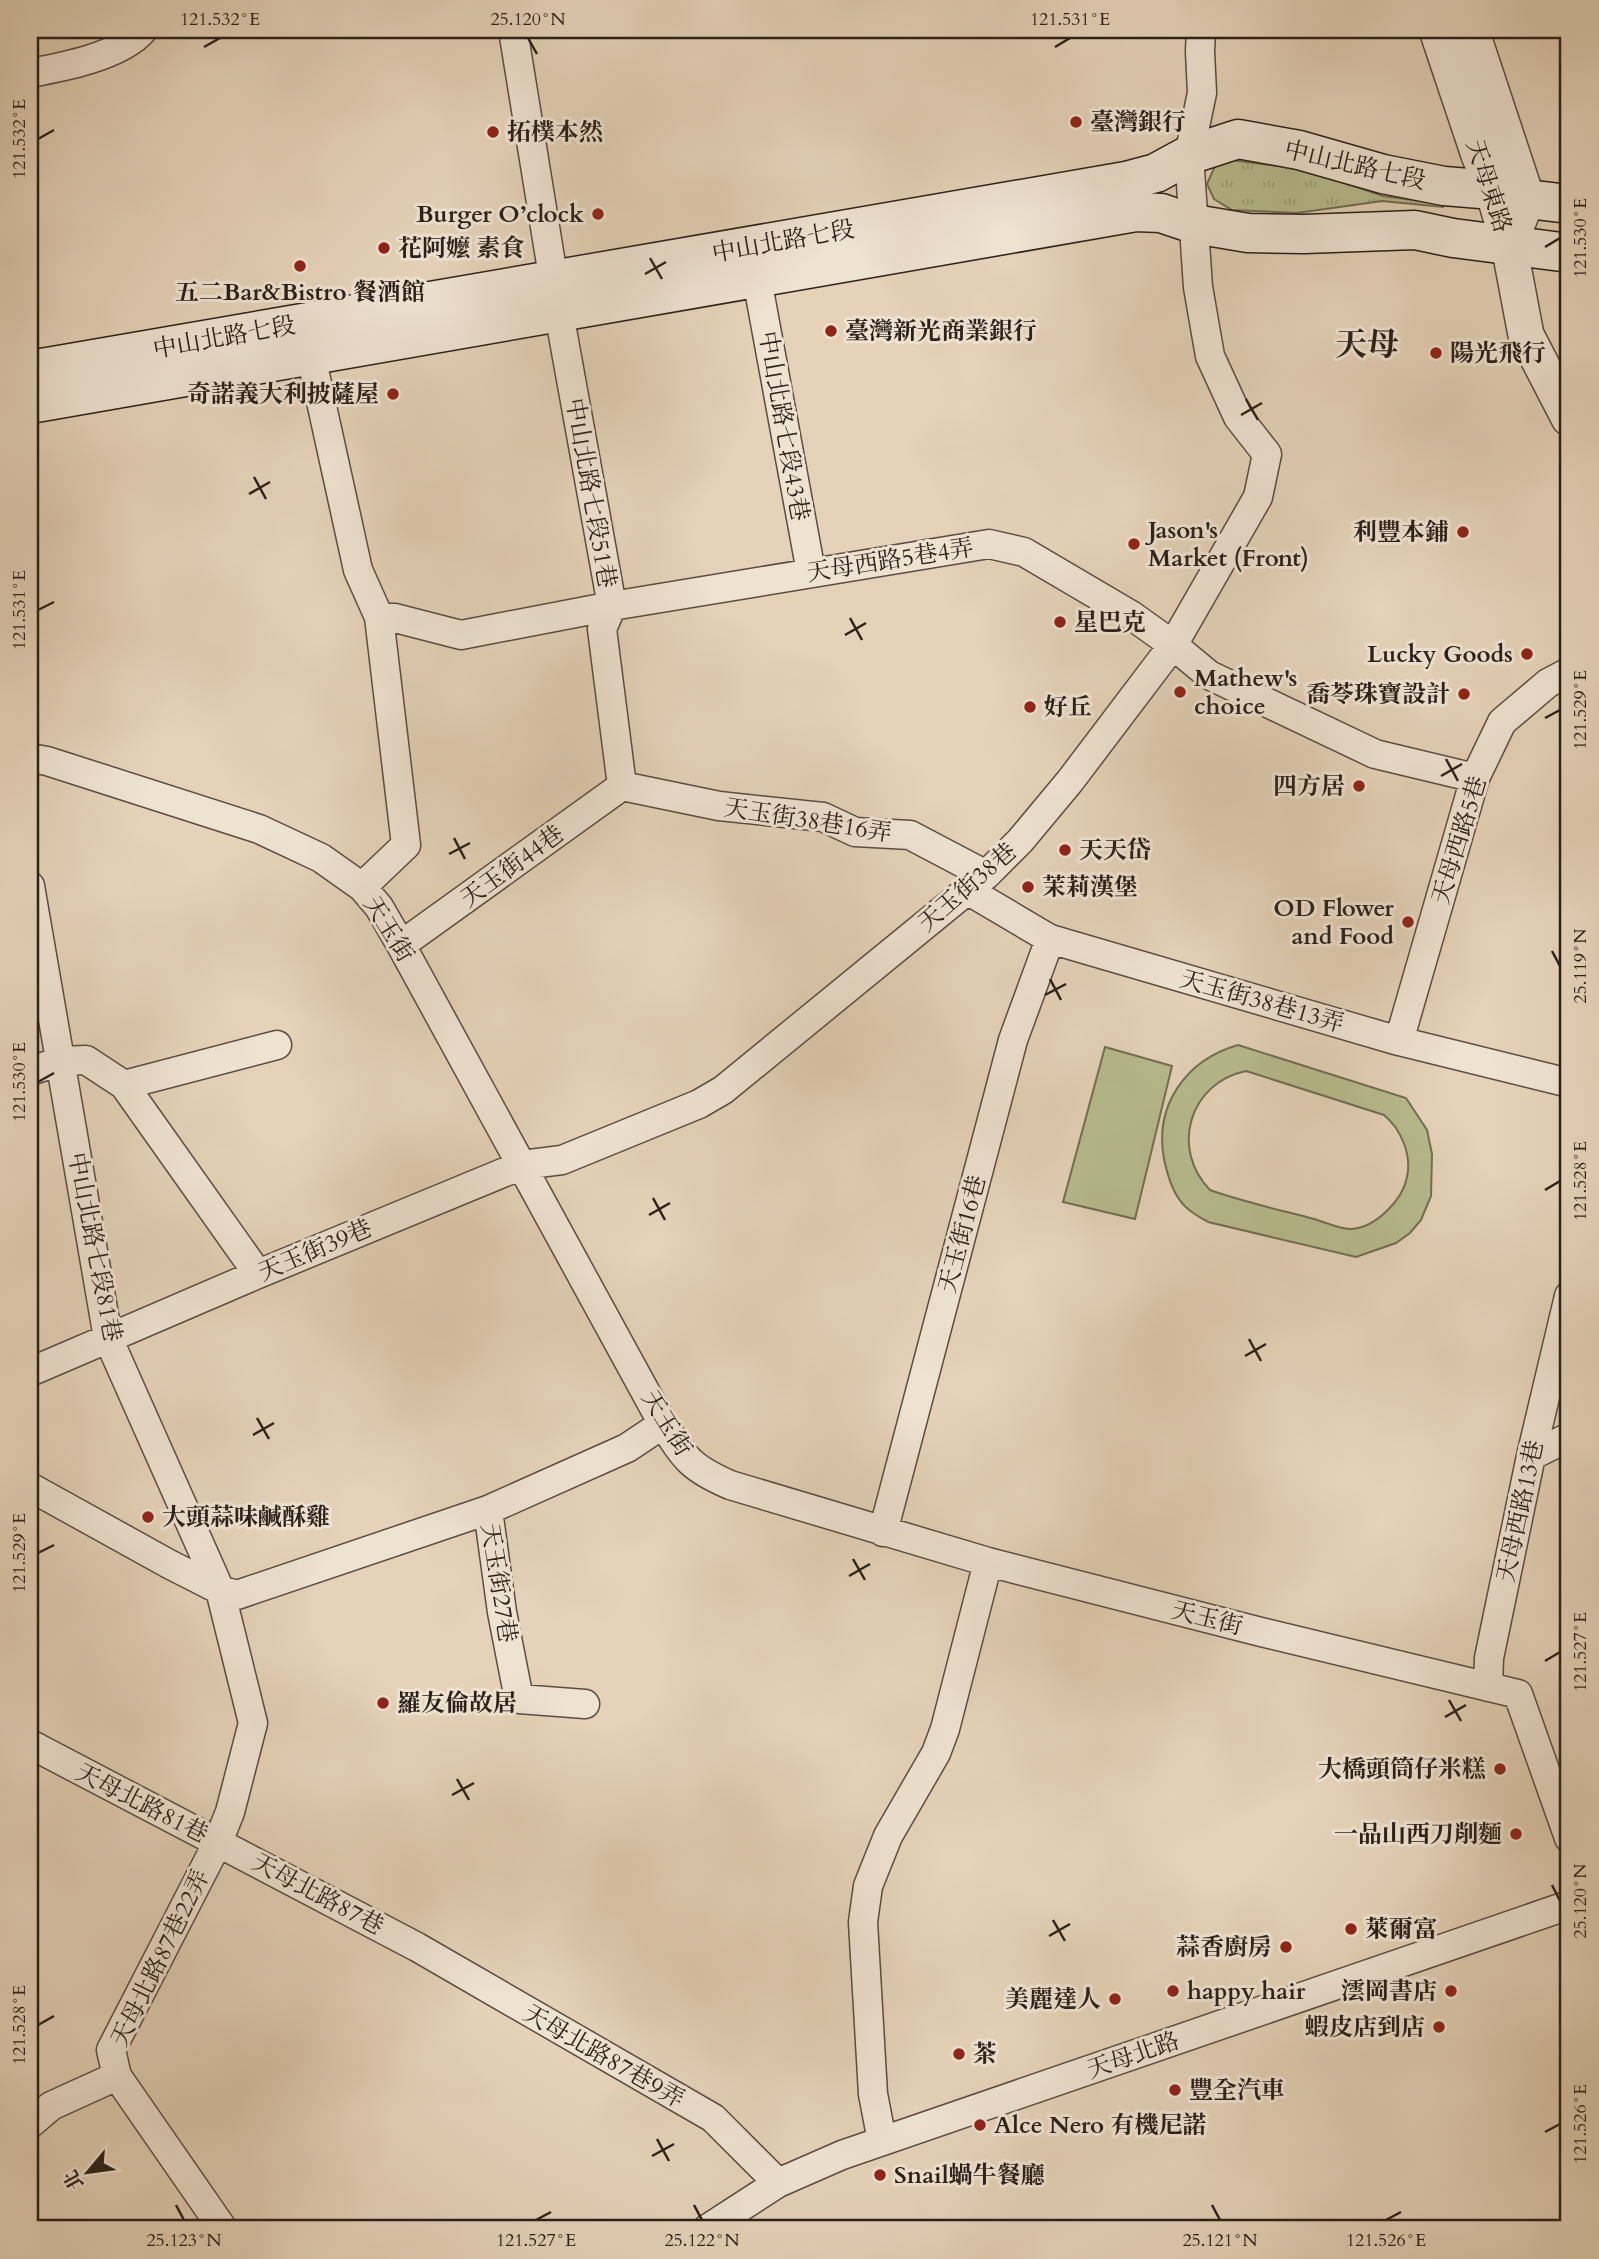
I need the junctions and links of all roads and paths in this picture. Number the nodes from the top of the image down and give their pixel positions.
1 (143, 30) edge
2 (513, 30) edge
3 (1201, 30) edge
4 (1437, 30) edge
5 (1471, 30) edge
6 (30, 73) edge
7 (1189, 155) junction
8 (1510, 194) junction
9 (1569, 204) edge
10 (1194, 224) junction
11 (1509, 245) junction
12 (1569, 253) edge
13 (757, 279) junction
14 (557, 297) junction
15 (311, 356) junction
16 (30, 370) edge
17 (30, 404) edge
18 (1569, 418) edge
19 (811, 572) junction
20 (612, 606) junction
21 (379, 617) junction
22 (1173, 645) junction
23 (1569, 672) edge
24 (30, 758) edge
25 (1475, 778) junction
26 (622, 786) junction
27 (976, 882) junction
28 (30, 886) edge
29 (362, 887) junction
30 (1050, 939) junction
31 (401, 945) junction
32 (1399, 1041) junction
33 (277, 1045) dead end
34 (61, 1061) junction
35 (30, 1071) edge
36 (1569, 1083) edge
37 (124, 1085) junction
38 (522, 1165) junction
39 (258, 1274) junction
40 (1569, 1296) edge
41 (108, 1338) junction
42 (30, 1372) edge
43 (663, 1424) junction
44 (1569, 1437) edge
45 (1531, 1456) junction
46 (30, 1487) edge
47 (488, 1510) junction
48 (883, 1532) junction
49 (988, 1562) junction
50 (220, 1590) junction
51 (1488, 1686) junction
52 (585, 1704) dead end
53 (30, 1744) edge
54 (1569, 1838) edge
55 (218, 1842) junction
56 (1569, 1905) edge
57 (417, 1947) joint
58 (117, 2076) junction
59 (30, 2124) edge
60 (882, 2141) junction
61 (778, 2183) junction
62 (223, 2229) edge
63 (707, 2229) edge

1 - 6 street
2 - 14 street, 中山北路七段51巷
3 - 7 street
4 - 8 street, 天母東路
5 - 8 street, 天母東路
7 - 8 main road, 中山北路七段
7 - 10 street
7 - 14 main road, 中山北路七段
8 - 9 main road, 中山北路七段
8 - 11 street, 天母東路
10 - 11 main road, 中山北路七段
10 - 13 main road, 中山北路七段
10 - 22 street, 天玉街38巷
11 - 12 main road, 中山北路七段
11 - 18 street
13 - 14 main road, 中山北路七段
13 - 19 street, 中山北路七段43巷
14 - 15 main road, 中山北路七段
14 - 16 main road, 中山北路七段
14 - 20 street, 中山北路七段51巷
15 - 17 main road, 中山北路七段
15 - 21 street
19 - 20 street, 天母西路5巷4弄
19 - 22 street, 天母西路5巷4弄
20 - 21 street, 天母西路5巷4弄
20 - 26 street, 中山北路七段51巷
21 - 29 street
22 - 25 street, 天母西路5巷4弄
22 - 27 street, 天玉街38巷
23 - 25 street, 天母西路5巷
24 - 29 street, 天玉街
25 - 32 street, 天母西路5巷
26 - 27 street, 天玉街38巷16弄
26 - 31 street, 天玉街44巷
27 - 30 street, 天玉街38巷13弄
27 - 38 street, 天玉街38巷
28 - 34 street, 中山北路七段81巷
29 - 31 street, 天玉街
30 - 32 street, 天玉街38巷13弄
30 - 48 street, 天玉街16巷
31 - 38 street, 天玉街
32 - 36 street, 天玉街38巷13弄
33 - 37 street
34 - 35 street
34 - 37 street
34 - 41 street, 中山北路七段81巷
37 - 39 street
38 - 39 street, 天玉街39巷
38 - 43 street, 天玉街
39 - 41 street, 天玉街39巷
40 - 45 street, 天母西路13巷
41 - 42 street, 天玉街39巷
41 - 50 street, 中山北路七段81巷
43 - 47 street, 天玉街27巷
43 - 48 street, 天玉街
44 - 45 street
45 - 51 street, 天母西路13巷
46 - 50 street
47 - 50 street
47 - 52 street, 天玉街27巷
48 - 49 street, 天玉街
49 - 51 street, 天玉街
49 - 60 street
50 - 55 street, 中山北路七段81巷
51 - 54 street, 天玉街
53 - 55 street, 天母北路81巷
55 - 57 street, 天母北路87巷
55 - 58 street, 天母北路87巷22弄
56 - 60 street, 天母北路
57 - 61 street, 天母北路87巷9弄
58 - 59 street
58 - 62 street
60 - 61 street, 天母北路
61 - 63 street, 天母北路

